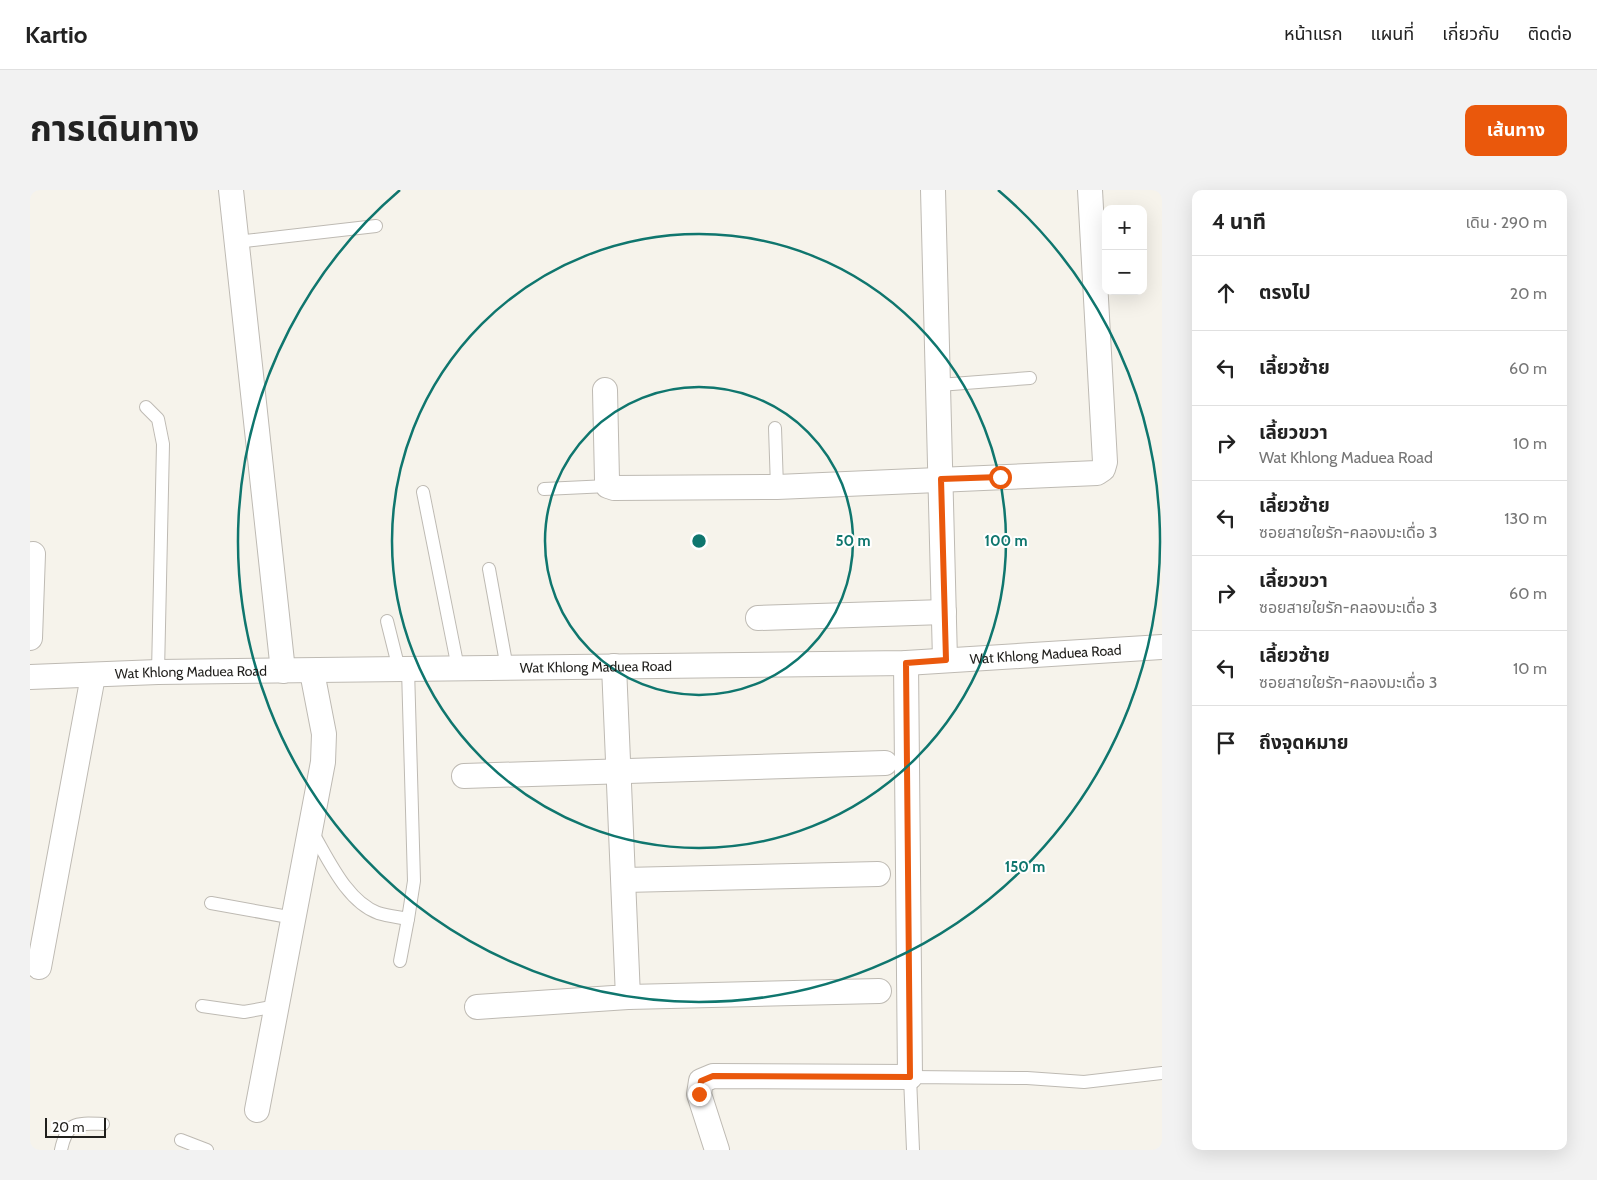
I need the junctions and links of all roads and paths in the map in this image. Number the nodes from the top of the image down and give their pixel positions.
1 (231, 190) edge
2 (933, 190) edge
3 (1090, 190) edge
4 (376, 226) dead end
5 (236, 242) junction
6 (1030, 378) dead end
7 (939, 385) junction
8 (605, 390) dead end
9 (146, 407) dead end
10 (775, 428) dead end
11 (941, 479) junction
12 (608, 486) junction
13 (777, 487) junction
14 (544, 489) dead end
15 (423, 492) dead end
16 (32, 554) dead end
17 (489, 569) dead end
18 (944, 612) junction
19 (758, 618) dead end
20 (387, 620) dead end
21 (30, 638) edge
22 (1162, 647) edge
23 (946, 660) junction
24 (906, 663) junction
25 (614, 666) junction
26 (458, 668) junction
27 (507, 668) junction
28 (404, 669) junction
29 (283, 671) junction
30 (158, 672) junction
31 (312, 672) junction
32 (94, 676) junction
33 (30, 677) edge
34 (885, 763) dead end
35 (618, 771) junction
36 (464, 776) dead end
37 (312, 830) junction
38 (878, 874) dead end
39 (624, 880) junction
40 (211, 903) dead end
41 (294, 918) junction
42 (408, 919) junction
43 (400, 962) dead end
44 (39, 967) dead end
45 (879, 991) dead end
46 (628, 996) junction
47 (202, 1006) dead end
48 (277, 1006) junction
49 (477, 1007) dead end
50 (1162, 1073) edge
51 (910, 1077) junction
52 (257, 1110) dead end
53 (103, 1124) dead end
54 (181, 1140) dead end
55 (61, 1150) edge
56 (207, 1150) edge
57 (717, 1150) edge
58 (912, 1150) edge

1 - 5 street
2 - 7 street
3 - 11 street
4 - 5 lane
5 - 29 street
6 - 7 lane
7 - 11 street
8 - 12 street
9 - 30 lane
10 - 13 lane
11 - 13 street
11 - 18 street
12 - 13 street
12 - 14 lane
15 - 26 lane
16 - 21 street
17 - 27 lane
18 - 19 street
18 - 23 street
20 - 28 lane
22 - 23 street, Wat Khlong Maduea Road
23 - 24 street, Wat Khlong Maduea Road
24 - 25 street, Wat Khlong Maduea Road
24 - 51 street
25 - 27 street, Wat Khlong Maduea Road
25 - 35 street
26 - 27 street, Wat Khlong Maduea Road
26 - 28 street, Wat Khlong Maduea Road
28 - 31 street, Wat Khlong Maduea Road
28 - 42 lane
29 - 30 street, Wat Khlong Maduea Road
29 - 31 street, Wat Khlong Maduea Road
30 - 32 street, Wat Khlong Maduea Road
31 - 37 street
32 - 33 street, Wat Khlong Maduea Road
32 - 44 street
34 - 35 street
35 - 36 street
35 - 39 street
37 - 41 street
37 - 42 lane
38 - 39 street
39 - 46 street
40 - 41 lane
41 - 48 street
42 - 43 lane
45 - 46 street
46 - 49 street
47 - 48 lane
48 - 52 street
50 - 51 lane
51 - 57 street
51 - 58 lane
53 - 55 lane
54 - 56 lane

